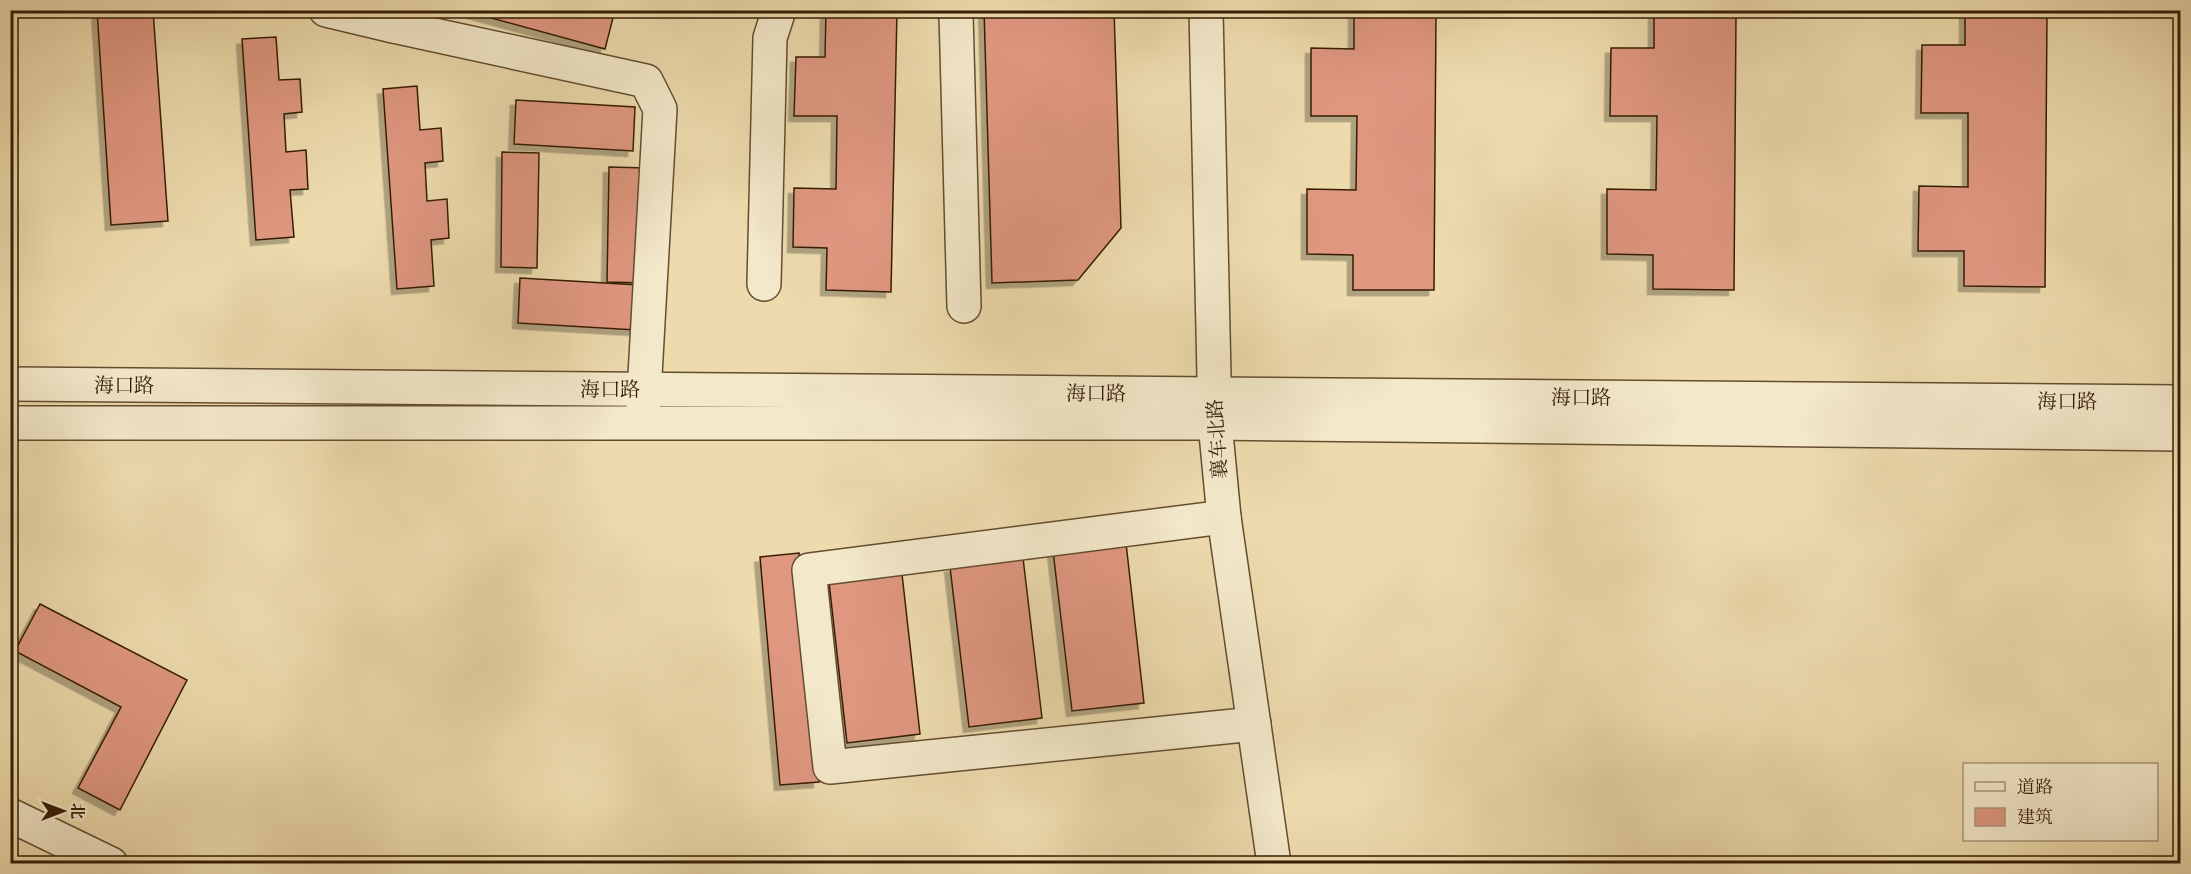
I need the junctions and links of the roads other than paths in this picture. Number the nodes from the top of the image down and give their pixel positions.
1 (326, 10) edge
2 (779, 10) edge
3 (953, 10) edge
4 (1206, 10) edge
5 (393, 18) edge
6 (764, 284) dead end
7 (964, 306) dead end
8 (10, 384) edge
9 (644, 389) junction
10 (2181, 402) edge
11 (1214, 408) junction
12 (10, 423) edge
13 (642, 423) junction
14 (2181, 434) edge
15 (1224, 517) junction
16 (1254, 724) junction
17 (10, 815) edge
18 (111, 864) edge
19 (1274, 864) edge

1 - 5 street
2 - 6 street
3 - 7 street
4 - 11 street, 襄车北路
5 - 9 street
8 - 9 street, 海口路
9 - 11 street, 海口路
9 - 13 street
10 - 11 street, 海口路
11 - 13 street, 海口路
11 - 14 street, 海口路
11 - 15 street, 襄车北路
12 - 13 street, 海口路
15 - 16 street, 襄车北路
15 - 16 street
16 - 19 street, 襄车北路
17 - 18 street

